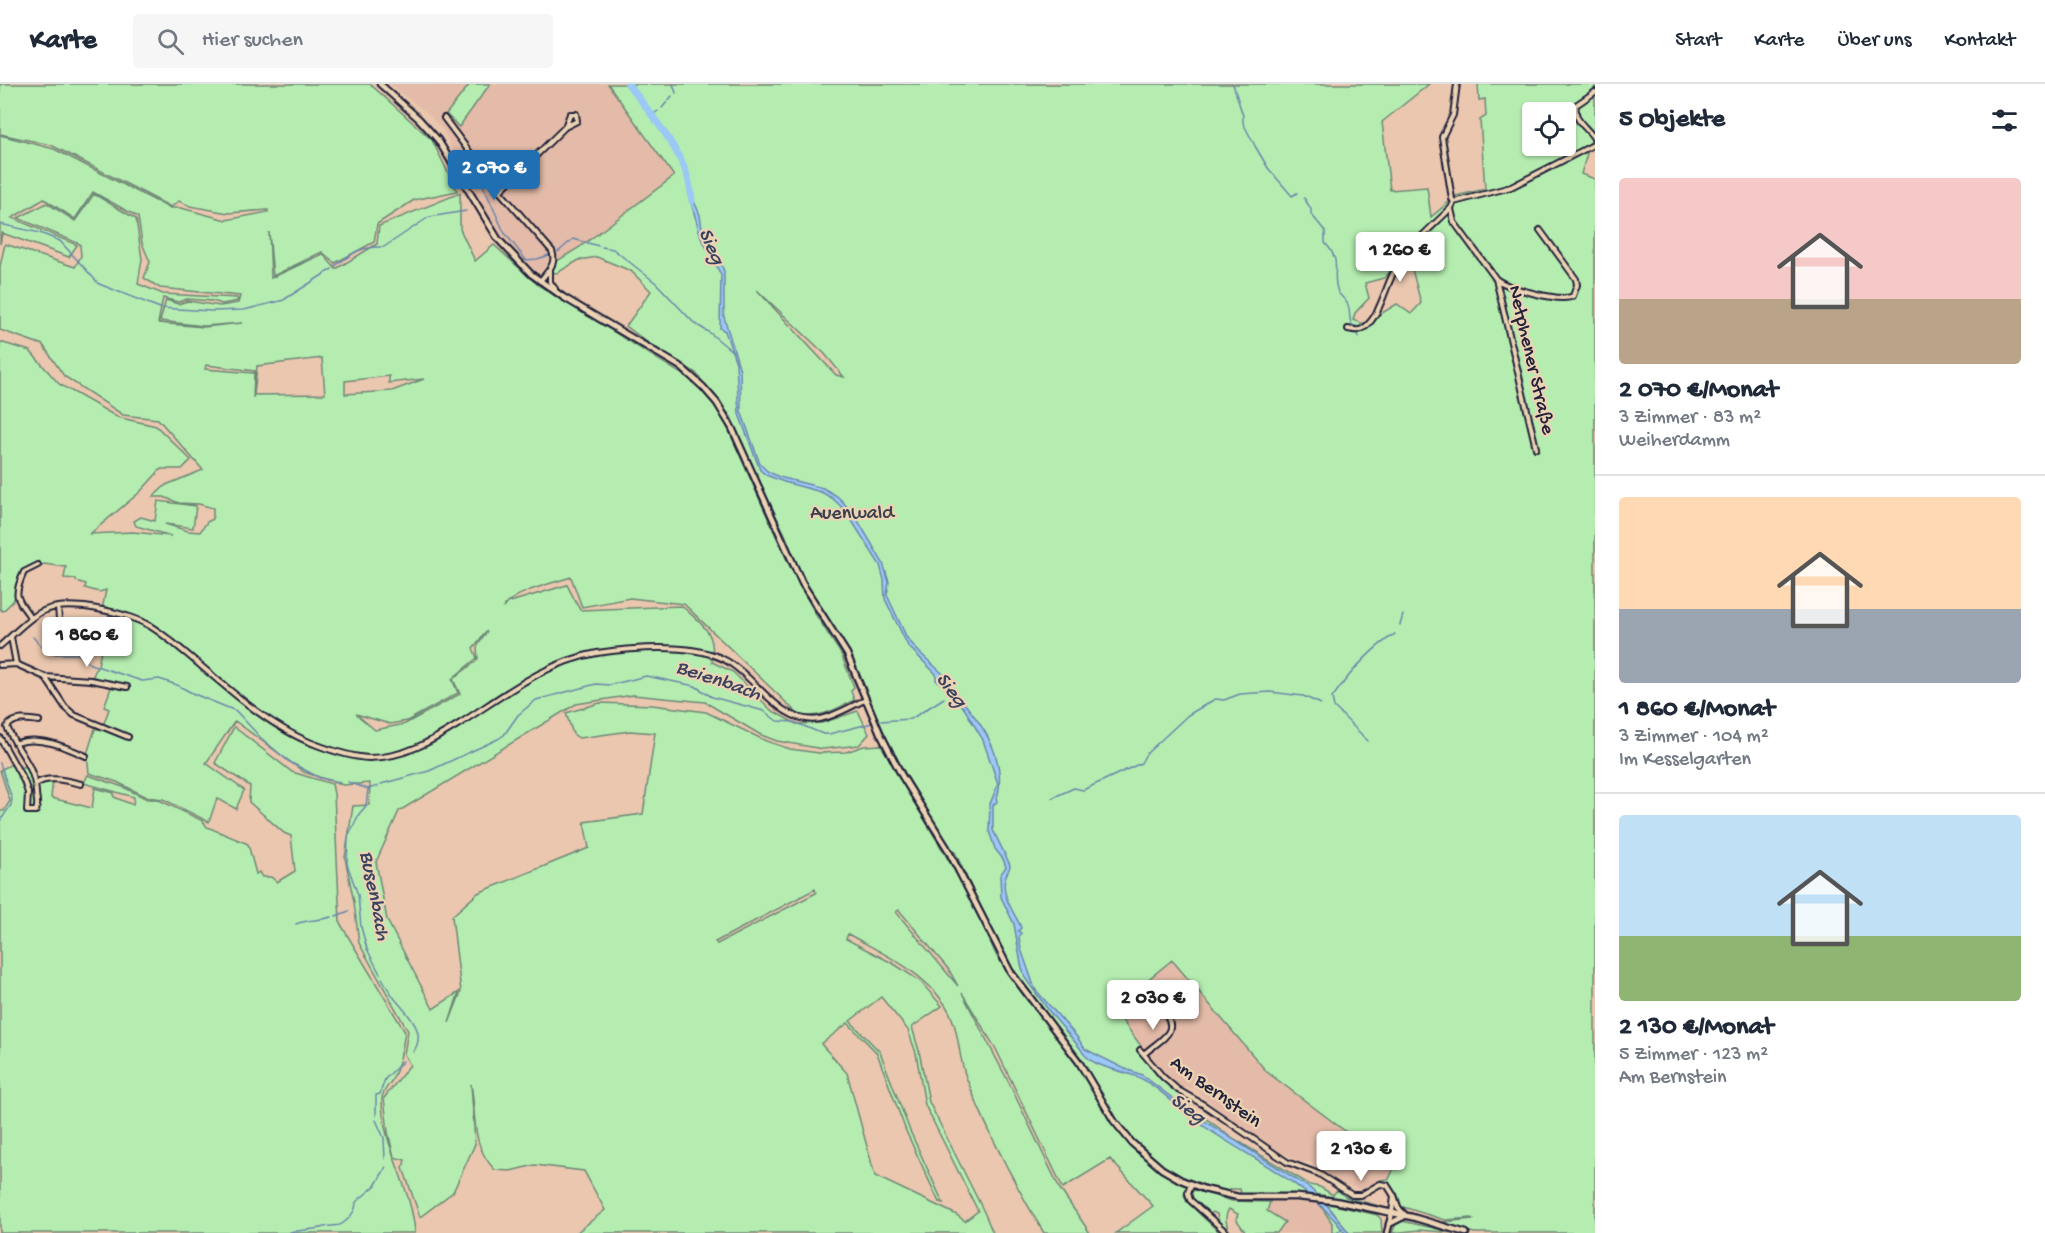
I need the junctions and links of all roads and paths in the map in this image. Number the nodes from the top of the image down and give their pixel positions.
1 (380, 84) edge
2 (1457, 84) edge
3 (1595, 92) edge
4 (444, 118) dead end
5 (565, 127) dead end
6 (1595, 142) edge
7 (500, 191) junction
8 (1454, 202) junction
9 (1451, 208) junction
10 (1540, 230) dead end
11 (550, 269) junction
12 (1496, 279) junction
13 (540, 281) junction
14 (559, 295) junction
15 (1348, 328) dead end
16 (1536, 448) dead end
17 (38, 565) dead end
18 (58, 607) junction
19 (31, 618) junction
20 (81, 632) dead end
21 (11, 636) junction
22 (0, 646) edge
23 (16, 664) junction
24 (0, 665) edge
25 (45, 678) junction
26 (127, 687) dead end
27 (865, 700) junction
28 (39, 721) dead end
29 (128, 737) dead end
30 (0, 738) edge
31 (17, 743) junction
32 (86, 756) dead end
33 (36, 784) junction
34 (81, 784) dead end
35 (1161, 1008) dead end
36 (1140, 1050) dead end
37 (1144, 1054) junction
38 (1191, 1184) junction
39 (1394, 1196) junction
40 (1392, 1213) junction
41 (1406, 1216) junction
42 (1388, 1229) edge
43 (1227, 1233) edge
44 (1466, 1233) edge

1 - 13 main road
2 - 8 street
3 - 6 street
4 - 7 street
5 - 7 street
6 - 8 street
7 - 11 street
8 - 9 street
9 - 12 street, Netphener Straße
9 - 15 street
10 - 12 street, Netphener Straße
11 - 13 street
11 - 14 street
12 - 16 street, Netphener Straße
13 - 14 main road
14 - 27 main road
17 - 19 street
18 - 19 street
18 - 20 street
18 - 27 street
19 - 21 street
21 - 22 street
21 - 23 street
23 - 24 street
23 - 25 street
25 - 26 street
25 - 29 street
27 - 38 main road
28 - 31 street
30 - 33 street
31 - 32 street
31 - 33 street
33 - 34 street
35 - 37 street, Am Bernstein
36 - 37 street, Am Bernstein
37 - 39 street, Am Bernstein
38 - 40 main road
38 - 43 street
39 - 40 street
39 - 41 main road
40 - 41 main road
40 - 42 main road
41 - 42 main road
41 - 44 main road

